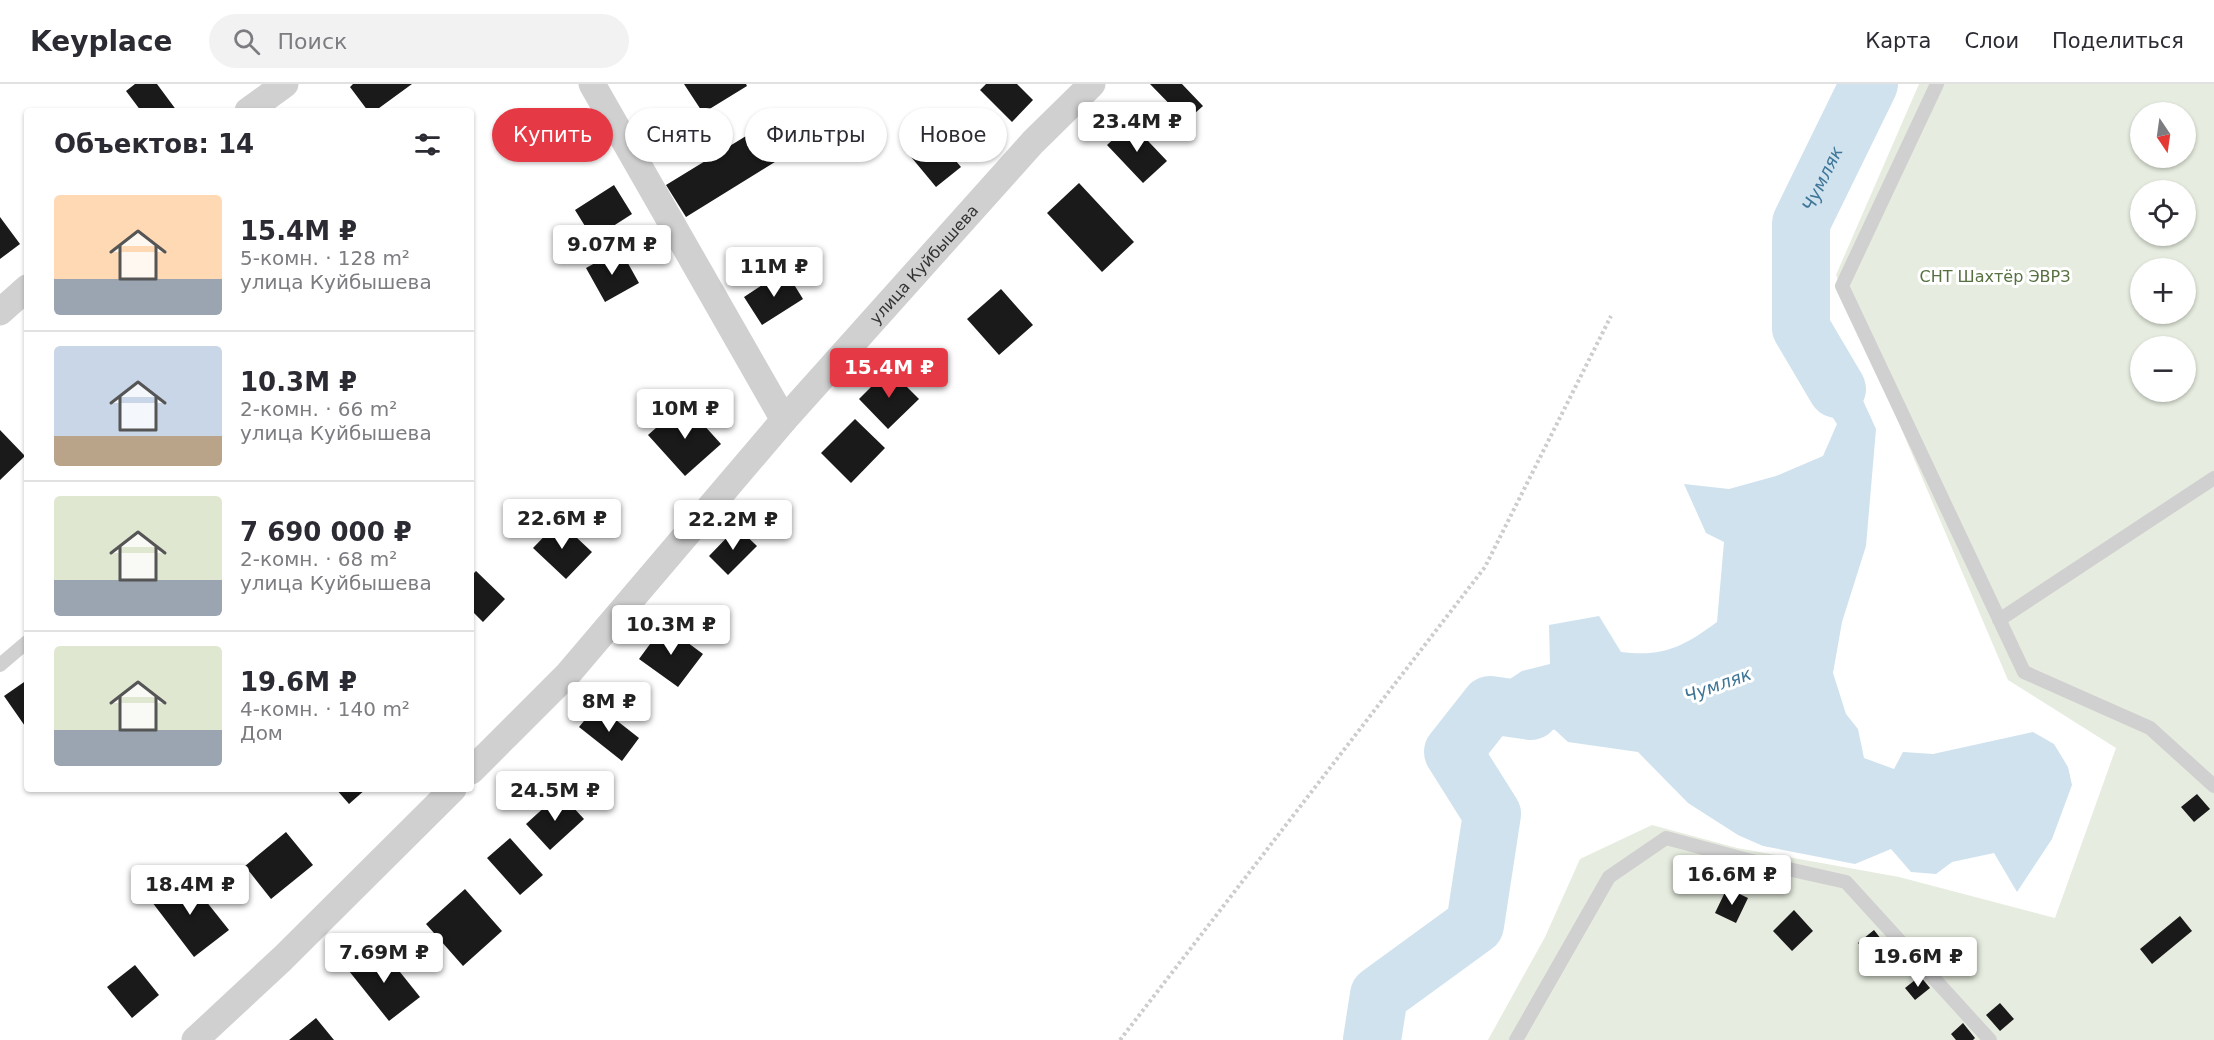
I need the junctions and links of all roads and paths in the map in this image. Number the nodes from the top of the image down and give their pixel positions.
1 (285, 84) edge
2 (592, 84) edge
3 (1092, 84) edge
4 (1937, 84) edge
5 (252, 108) edge
6 (24, 291) edge
7 (0, 312) edge
8 (1611, 316) dead end
9 (784, 420) junction
10 (2214, 478) edge
11 (1999, 620) junction
12 (24, 645) edge
13 (0, 665) edge
14 (474, 768) edge
15 (2214, 786) edge
16 (450, 792) edge
17 (195, 1040) edge
18 (1120, 1040) edge
19 (1516, 1040) edge
20 (1990, 1040) edge

1 - 5 street
2 - 9 street
3 - 9 street, улица Куйбышева
4 - 11 lane
6 - 7 street
8 - 18 path
9 - 14 street, улица Куйбышева
10 - 11 lane
11 - 15 lane
12 - 13 lane
16 - 17 street
19 - 20 lane

